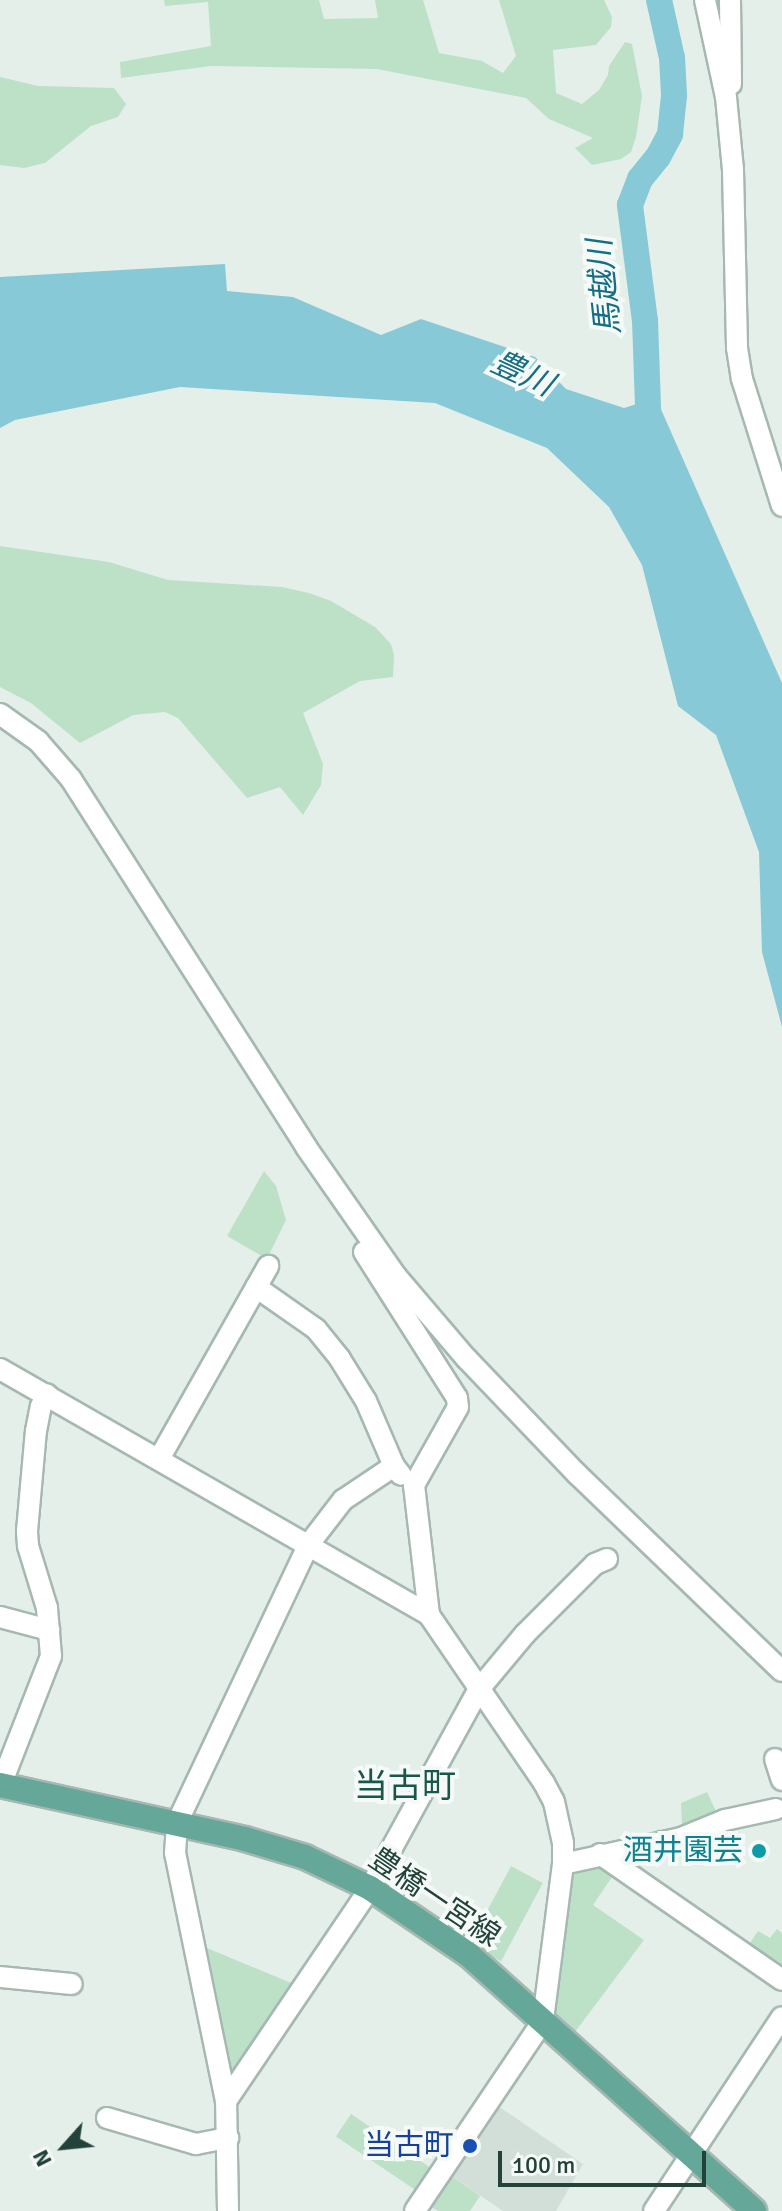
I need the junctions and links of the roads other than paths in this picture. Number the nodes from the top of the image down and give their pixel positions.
1 (705, 0) edge
2 (730, 0) edge
3 (726, 97) junction
4 (782, 506) edge
5 (0, 714) edge
6 (343, 1199) junction
7 (268, 1266) dead end
8 (256, 1287) junction
9 (0, 1369) edge
10 (47, 1395) junction
11 (159, 1459) junction
12 (394, 1466) junction
13 (414, 1485) junction
14 (309, 1544) junction
15 (607, 1559) dead end
16 (429, 1615) junction
17 (0, 1617) edge
18 (49, 1630) junction
19 (782, 1671) edge
20 (479, 1689) junction
21 (775, 1759) dead end
22 (782, 1780) edge
23 (0, 1786) edge
24 (780, 1806) edge
25 (177, 1823) junction
26 (600, 1854) junction
27 (563, 1864) junction
28 (370, 1888) junction
29 (0, 1977) edge
30 (782, 1980) edge
31 (72, 1984) dead end
32 (782, 2017) edge
33 (543, 2021) junction
34 (226, 2101) junction
35 (107, 2118) dead end
36 (228, 2138) junction
37 (690, 2156) junction
38 (228, 2211) edge
39 (415, 2211) edge
40 (654, 2211) edge
41 (754, 2211) edge

1 - 3 street
2 - 3 street
3 - 4 street
5 - 6 street
6 - 13 street
6 - 19 street
7 - 8 street
8 - 11 street
8 - 12 street
9 - 10 street
10 - 11 street
10 - 18 street
11 - 14 street
12 - 13 street
12 - 14 street
13 - 16 street
14 - 16 street
14 - 25 street
15 - 20 street
16 - 20 street
17 - 18 street
18 - 23 street
20 - 27 street
20 - 28 street
21 - 22 street
23 - 25 main road, 豊橋一宮線
24 - 26 street
25 - 28 main road, 豊橋一宮線
25 - 34 street
26 - 27 street
26 - 30 street
27 - 33 street
28 - 33 main road, 豊橋一宮線
28 - 34 street
29 - 31 street
32 - 37 street
33 - 37 main road, 豊橋一宮線
33 - 39 street
34 - 36 street
35 - 36 street
36 - 38 street
37 - 40 street
37 - 41 main road, 豊橋一宮線

